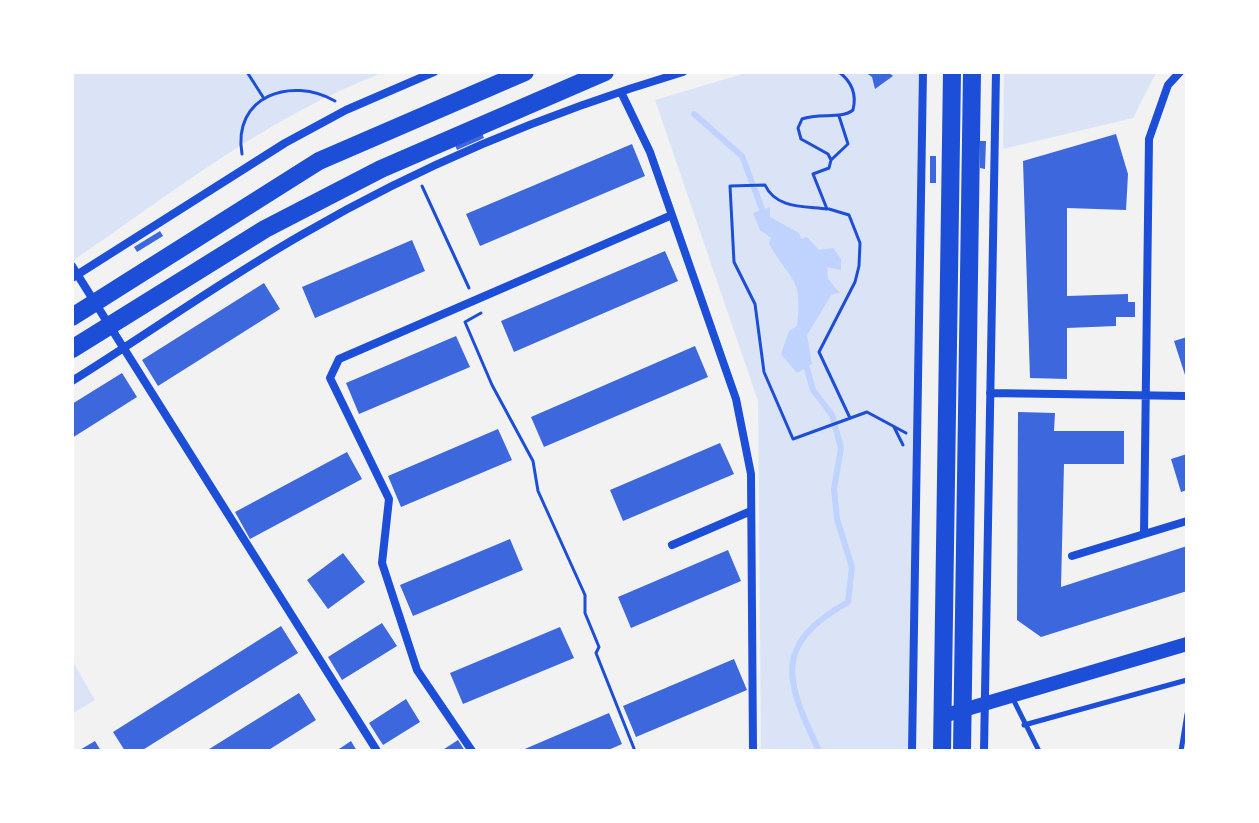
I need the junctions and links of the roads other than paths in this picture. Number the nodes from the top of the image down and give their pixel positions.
1 (434, 72) edge
2 (525, 72) edge
3 (605, 72) edge
4 (683, 72) edge
5 (923, 72) edge
6 (952, 72) edge
7 (972, 72) edge
8 (996, 72) edge
9 (1180, 72) edge
10 (573, 86) junction
11 (621, 92) junction
12 (581, 106) junction
13 (672, 215) junction
14 (74, 273) edge
15 (96, 302) junction
16 (72, 317) edge
17 (111, 325) junction
18 (125, 348) junction
19 (72, 349) edge
20 (72, 381) edge
21 (990, 393) junction
22 (1187, 396) edge
23 (1143, 397) junction
24 (751, 511) junction
25 (1187, 521) edge
26 (1144, 533) junction
27 (672, 545) dead end
28 (1072, 556) dead end
29 (1187, 644) edge
30 (1187, 680) edge
31 (1187, 688) edge
32 (1012, 696) junction
33 (985, 704) junction
34 (962, 710) junction
35 (1187, 714) edge
36 (943, 716) junction
37 (1024, 725) junction
38 (377, 751) edge
39 (472, 751) edge
40 (753, 751) edge
41 (912, 751) edge
42 (942, 751) edge
43 (962, 751) edge
44 (984, 751) edge
45 (1039, 751) edge
46 (1181, 751) edge

1 - 14 street
2 - 15 main road
3 - 10 main road
4 - 11 street
5 - 41 street
6 - 36 main road
7 - 34 main road
8 - 21 street
9 - 23 street
10 - 12 street
10 - 17 main road
11 - 12 street
11 - 13 street
12 - 18 street
13 - 24 street
13 - 39 street
14 - 15 street
15 - 16 main road
15 - 17 street
17 - 18 street
17 - 19 main road
18 - 20 street
18 - 38 street
21 - 23 street
21 - 33 street
22 - 23 street
23 - 26 street
24 - 27 street
24 - 40 street
25 - 26 street
26 - 28 street
29 - 32 street
30 - 31 lane
30 - 37 lane
32 - 33 street
32 - 37 lane
33 - 34 street
33 - 44 street
34 - 36 street
34 - 43 main road
35 - 46 lane
36 - 42 main road
37 - 45 lane

